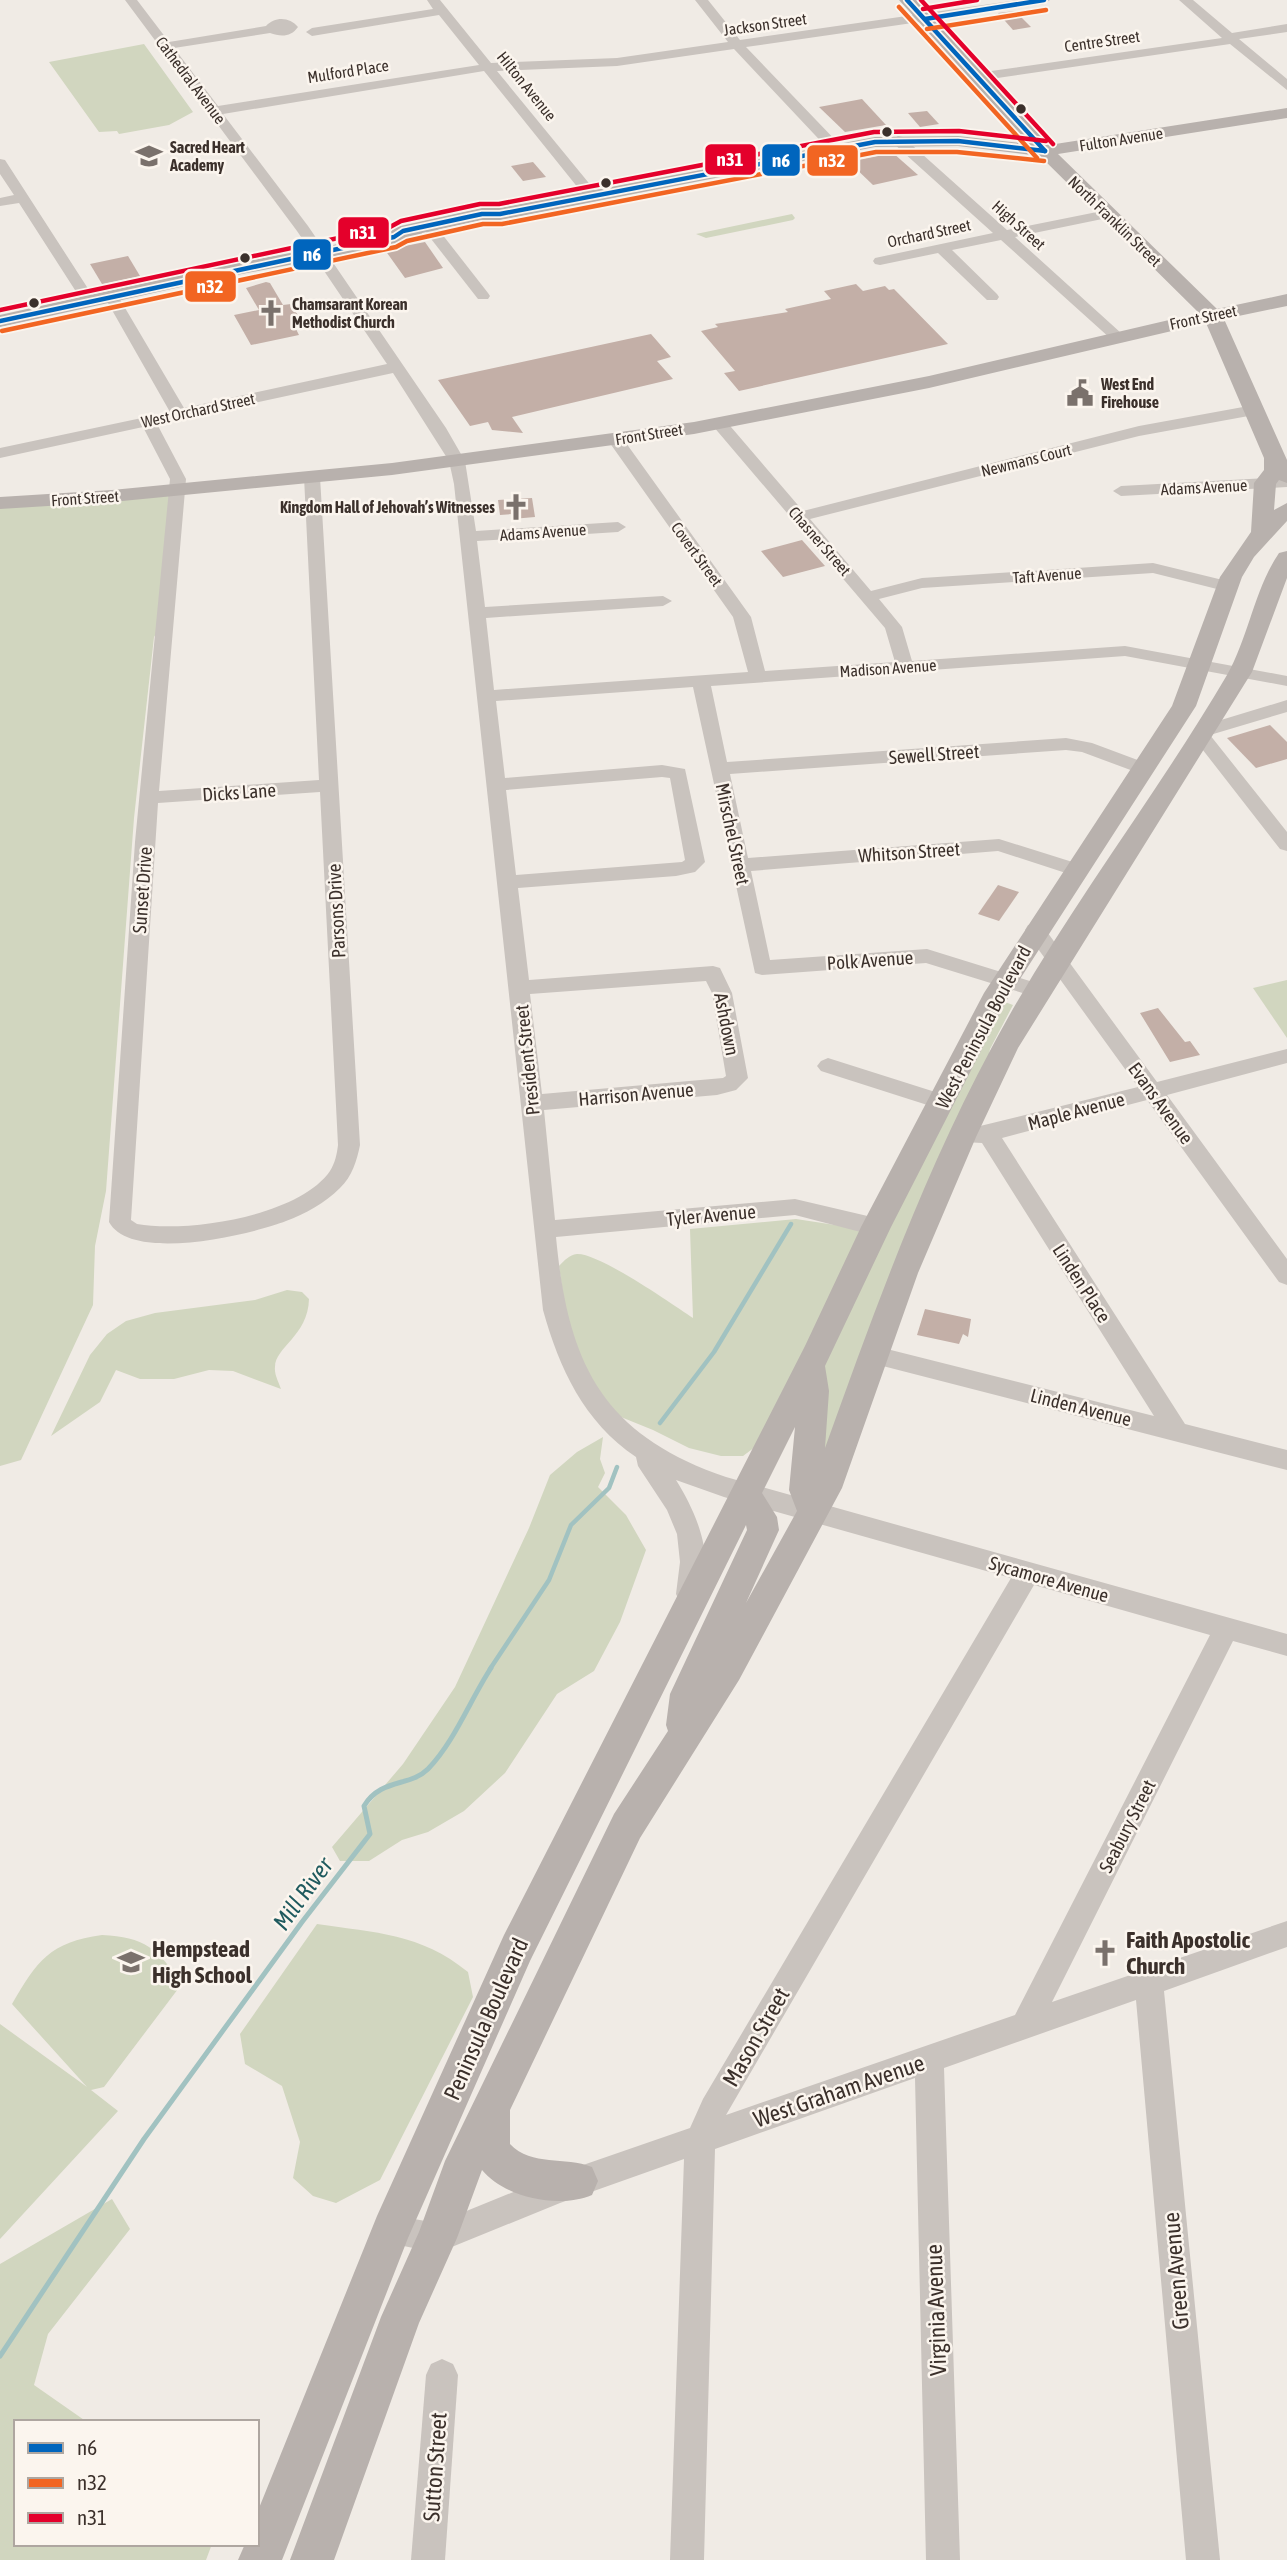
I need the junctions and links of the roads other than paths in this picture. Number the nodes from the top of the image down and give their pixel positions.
1 (131, 0) edge
2 (701, 0) edge
3 (907, 0) edge
4 (1044, 0) edge
5 (1185, 0) edge
6 (438, 6) edge
7 (925, 19) junction
8 (1287, 28) edge
9 (272, 29) dead end
10 (312, 32) dead end
11 (1231, 38) junction
12 (165, 46) junction
13 (738, 46) junction
14 (488, 67) junction
15 (977, 77) junction
16 (1287, 86) edge
17 (214, 111) junction
18 (1287, 113) edge
19 (898, 140) junction
20 (835, 148) junction
21 (1045, 151) junction
22 (0, 163) edge
23 (592, 196) junction
24 (23, 198) junction
25 (0, 202) edge
26 (500, 214) junction
27 (1107, 214) junction
28 (433, 232) junction
29 (1004, 235) junction
30 (394, 237) junction
31 (941, 248) junction
32 (319, 252) junction
33 (880, 261) dead end
34 (111, 296) junction
35 (483, 296) dead end
36 (992, 297) dead end
37 (1287, 300) edge
38 (89, 301) junction
39 (1212, 315) junction
40 (0, 321) edge
41 (1116, 336) junction
42 (397, 367) junction
43 (1254, 410) junction
44 (179, 414) junction
45 (148, 421) junction
46 (719, 423) junction
47 (615, 439) junction
48 (0, 453) edge
49 (457, 461) junction
50 (1281, 462) edge
51 (312, 477) junction
52 (1287, 479) edge
53 (1265, 484) junction
54 (175, 490) junction
55 (1121, 491) dead end
56 (0, 503) edge
57 (1287, 509) edge
58 (799, 517) junction
59 (618, 527) dead end
60 (1261, 531) junction
61 (468, 537) junction
62 (1287, 558) edge
63 (1225, 586) junction
64 (868, 597) junction
65 (663, 601) dead end
66 (476, 613) junction
67 (1200, 665) junction
68 (905, 667) junction
69 (1240, 673) junction
70 (758, 677) junction
71 (701, 681) junction
72 (1287, 681) edge
73 (486, 696) junction
74 (1287, 706) edge
75 (1203, 734) junction
76 (719, 769) junction
77 (1144, 769) junction
78 (329, 785) junction
79 (496, 785) junction
80 (149, 799) junction
81 (1287, 845) edge
82 (740, 865) junction
83 (1075, 870) junction
84 (507, 882) junction
85 (1035, 930) junction
86 (1057, 960) junction
87 (780, 967) joint
88 (1005, 978) junction
89 (519, 988) junction
90 (1039, 991) junction
91 (1287, 1056) edge
92 (828, 1066) dead end
93 (737, 1077) joint
94 (1152, 1091) junction
95 (943, 1102) junction
96 (532, 1103) junction
97 (975, 1136) junction
98 (876, 1227) junction
99 (544, 1230) junction
100 (185, 1233) joint
101 (1287, 1276) edge
102 (874, 1355) junction
103 (810, 1366) junction
104 (1177, 1432) junction
105 (634, 1443) junction
106 (1287, 1460) edge
107 (745, 1493) junction
108 (813, 1511) junction
109 (1027, 1573) junction
110 (686, 1614) junction
111 (1227, 1628) junction
112 (1287, 1645) edge
113 (682, 1739) junction
114 (1287, 1934) edge
115 (1149, 1982) junction
116 (1027, 2024) junction
117 (929, 2059) junction
118 (491, 2108) junction
119 (700, 2139) junction
120 (578, 2181) junction
121 (391, 2230) junction
122 (437, 2238) junction
123 (442, 2375) dead end
124 (260, 2560) edge
125 (312, 2560) edge
126 (428, 2560) edge
127 (687, 2560) edge
128 (943, 2560) edge
129 (1203, 2560) edge

1 - 12 street, Cathedral Avenue
2 - 13 street
3 - 7 main road, North Franklin Street
4 - 7 street, Jackson Street
5 - 11 street
6 - 10 street
6 - 14 street, Hilton Avenue
7 - 13 street, Jackson Street
7 - 15 main road, North Franklin Street
8 - 11 street, Centre Street
9 - 12 street
11 - 15 street, Centre Street
11 - 16 street
12 - 17 street, Cathedral Avenue
13 - 14 street, Jackson Street
13 - 20 street
14 - 17 street, Mulford Place
14 - 23 street, Hilton Avenue
15 - 21 main road, North Franklin Street
17 - 32 street, Cathedral Avenue
18 - 21 main road, Fulton Avenue
19 - 20 main road, Fulton Avenue
19 - 21 main road, Fulton Avenue
19 - 29 street, High Street
20 - 23 main road, Fulton Avenue
21 - 27 main road, North Franklin Street
22 - 24 street
23 - 26 main road, Fulton Avenue
24 - 25 street
24 - 38 street
26 - 28 main road, Fulton Avenue
26 - 30 main road, Fulton Avenue
27 - 29 street, Orchard Street
27 - 39 main road, North Franklin Street
28 - 30 main road, Fulton Avenue
28 - 35 street
29 - 31 street, Orchard Street
29 - 41 street, High Street
30 - 32 main road, Fulton Avenue
31 - 33 street, Orchard Street
31 - 36 street
32 - 34 main road, Fulton Avenue
32 - 42 street, Cathedral Avenue
34 - 38 main road, Fulton Avenue
34 - 44 street
37 - 39 main road, Front Street
38 - 40 main road, Fulton Avenue
39 - 41 main road, Front Street
39 - 43 main road
41 - 46 main road, Front Street
42 - 44 street, West Orchard Street
42 - 49 street, Cathedral Avenue
43 - 50 main road
43 - 58 street, Newmans Court
44 - 45 street, West Orchard Street
45 - 48 street, West Orchard Street
45 - 54 street, Sunset Drive
46 - 47 main road, Front Street
46 - 58 street, Chasner Street
47 - 49 main road, Front Street
47 - 70 street, Covert Street
49 - 51 main road, Front Street
49 - 61 street, President Street
50 - 52 main road
50 - 53 main road
51 - 54 main road, Front Street
51 - 78 street, Parsons Drive
52 - 53 street, Adams Avenue
53 - 55 street, Adams Avenue
53 - 60 main road
54 - 56 main road, Front Street
54 - 80 street, Sunset Drive
57 - 60 main road, West Peninsula Boulevard
58 - 64 street, Chasner Street
59 - 61 street, Adams Avenue
60 - 63 main road, West Peninsula Boulevard
61 - 66 street, President Street
62 - 69 main road, West Peninsula Boulevard
63 - 64 street, Taft Avenue
63 - 67 main road, West Peninsula Boulevard
64 - 68 street, Chasner Street
65 - 66 street
66 - 73 street, President Street
67 - 68 street, Madison Avenue
67 - 69 street, Madison Avenue
67 - 77 main road, West Peninsula Boulevard
68 - 70 street, Madison Avenue
69 - 72 street, Madison Avenue
69 - 75 main road, West Peninsula Boulevard
70 - 71 street, Madison Avenue
71 - 73 street, Madison Avenue
71 - 76 street, Mirschel Street
73 - 79 street, President Street
74 - 75 street
75 - 81 street
75 - 86 main road, West Peninsula Boulevard
76 - 77 street, Sewell Street
76 - 82 street, Mirschel Street
77 - 83 main road, West Peninsula Boulevard
78 - 80 street, Dicks Lane
78 - 100 street, Parsons Drive
79 - 84 street, President Street
79 - 84 street
80 - 100 street, Sunset Drive
82 - 83 street, Whitson Street
82 - 87 street, Mirschel Street
83 - 85 main road, West Peninsula Boulevard
84 - 89 street, President Street
85 - 86 street, Evans Avenue
85 - 88 main road, West Peninsula Boulevard
86 - 90 main road, West Peninsula Boulevard
86 - 94 street, Evans Avenue
87 - 88 street, Polk Avenue
88 - 90 street, Polk Avenue
88 - 95 main road, West Peninsula Boulevard
89 - 93 street, Ashdown
89 - 96 street, President Street
90 - 97 main road, West Peninsula Boulevard
91 - 94 street, Maple Avenue
92 - 95 street
93 - 96 street, Harrison Avenue
94 - 97 street, Maple Avenue
94 - 101 street, Evans Avenue
95 - 98 main road, West Peninsula Boulevard
96 - 99 street, President Street
97 - 102 main road, West Peninsula Boulevard
97 - 104 street, Linden Place
98 - 99 street, Tyler Avenue
98 - 103 main road, West Peninsula Boulevard
99 - 105 street, President Street
102 - 104 street, Linden Avenue
102 - 108 main road, West Peninsula Boulevard
103 - 107 main road, West Peninsula Boulevard
103 - 108 main road
104 - 106 street, Linden Avenue
105 - 107 street, President Street
105 - 110 street
107 - 108 street, President Street
107 - 110 main road, Peninsula Boulevard
107 - 113 main road
108 - 109 street, Sycamore Avenue
108 - 113 main road, Peninsula Boulevard
109 - 111 street, Sycamore Avenue
109 - 119 street, Mason Street
110 - 121 main road, Peninsula Boulevard
111 - 112 street, Sycamore Avenue
111 - 116 street, Seabury Street
113 - 118 main road, Peninsula Boulevard
114 - 115 street, West Graham Avenue
115 - 116 street, West Graham Avenue
115 - 129 street, Green Avenue
116 - 117 street, West Graham Avenue
117 - 119 street, West Graham Avenue
117 - 128 street, Virginia Avenue
118 - 120 main road
118 - 122 main road, Peninsula Boulevard
119 - 120 street, West Graham Avenue
119 - 127 street, Mason Street
120 - 122 street, West Graham Avenue
121 - 122 street
121 - 124 main road, Peninsula Boulevard
122 - 125 main road, Peninsula Boulevard
123 - 126 street, Sutton Street

